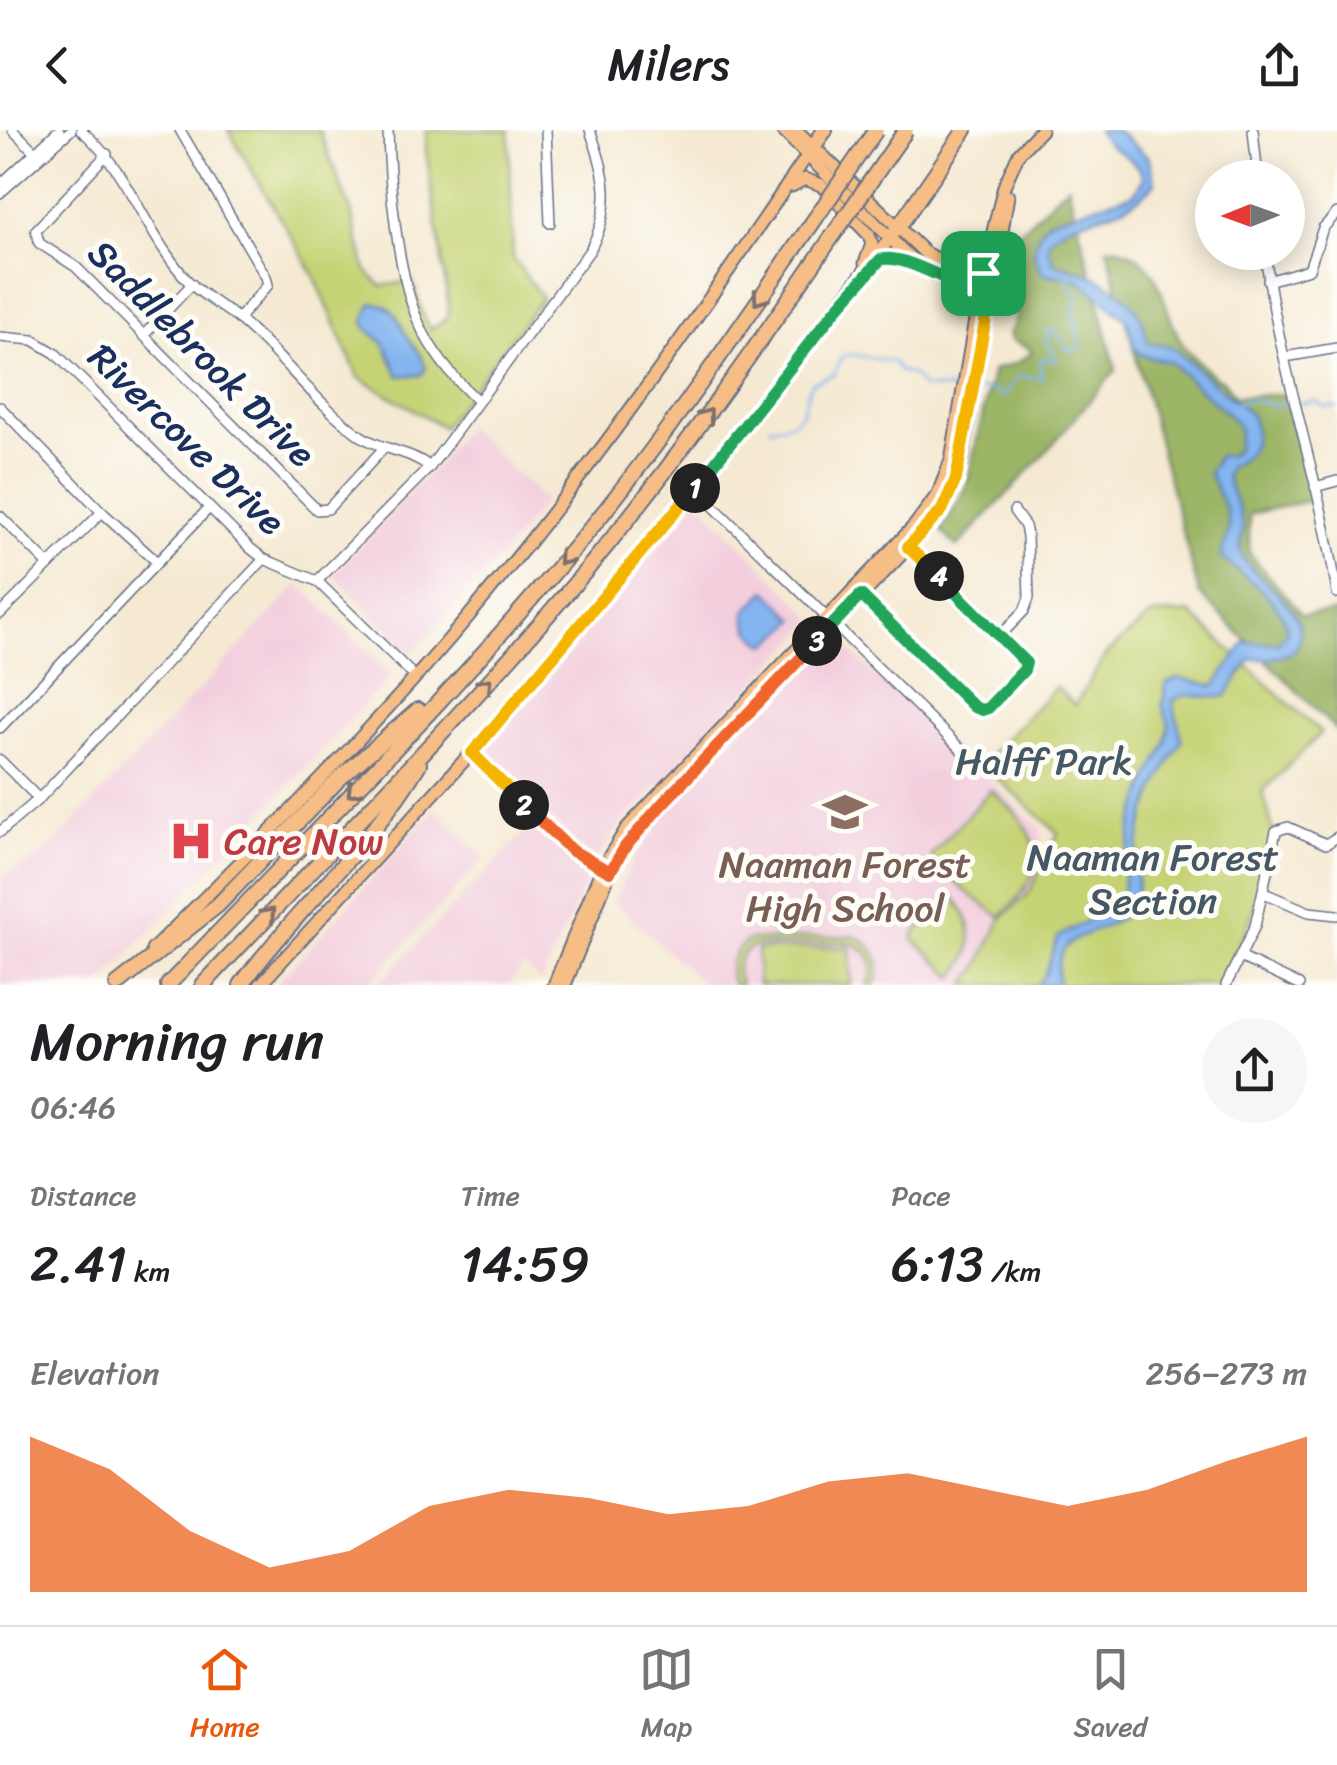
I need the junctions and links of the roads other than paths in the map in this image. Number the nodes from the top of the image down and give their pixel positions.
1 (13, 130) edge
2 (59, 130) edge
3 (71, 130) edge
4 (80, 130) edge
5 (180, 130) edge
6 (388, 130) edge
7 (546, 130) edge
8 (590, 130) edge
9 (782, 130) edge
10 (796, 130) edge
11 (825, 130) edge
12 (876, 130) edge
13 (906, 130) edge
14 (965, 130) edge
15 (1253, 130) edge
16 (1037, 134) edge
17 (810, 152) junction
18 (107, 154) junction
19 (38, 155) junction
20 (1256, 160) edge
21 (0, 185) edge
22 (0, 193) edge
23 (777, 203) junction
24 (1337, 212) edge
25 (550, 222) dead end
26 (893, 234) junction
27 (918, 266) junction
28 (1267, 270) edge
29 (989, 274) junction
30 (1268, 282) junction
31 (192, 284) junction
32 (986, 292) junction
33 (844, 301) junction
34 (238, 320) junction
35 (144, 335) junction
36 (0, 337) edge
37 (1337, 348) edge
38 (1285, 357) junction
39 (478, 401) junction
40 (0, 407) edge
41 (384, 448) junction
42 (430, 466) junction
43 (1337, 481) edge
44 (1315, 487) junction
45 (695, 488) junction
46 (210, 508) junction
47 (1014, 511) dead end
48 (102, 512) junction
49 (0, 516) edge
50 (905, 543) junction
51 (264, 559) junction
52 (157, 562) junction
53 (49, 564) junction
54 (317, 581) junction
55 (1337, 593) edge
56 (861, 595) junction
57 (0, 614) edge
58 (829, 621) junction
59 (1000, 636) junction
60 (415, 677) junction
61 (444, 694) junction
62 (0, 728) edge
63 (434, 739) junction
64 (472, 753) junction
65 (0, 760) edge
66 (981, 769) dead end
67 (39, 799) junction
68 (0, 832) edge
69 (1337, 837) edge
70 (606, 870) junction
71 (1264, 894) junction
72 (1337, 915) edge
73 (568, 943) junction
74 (1240, 957) junction
75 (574, 962) junction
76 (117, 985) edge
77 (168, 985) edge
78 (203, 985) edge
79 (241, 985) edge
80 (260, 985) edge
81 (554, 985) edge
82 (565, 985) edge
83 (1226, 985) edge
84 (1299, 985) edge

1 - 19 street
2 - 19 street
3 - 19 street
4 - 18 street
5 - 34 street
6 - 39 street
7 - 25 street
8 - 39 street
9 - 17 main road
10 - 17 main road
11 - 17 highway
12 -> 61 highway, bridge
63 -> 13 highway, bridge
14 - 26 highway
15 - 20 street
16 - 29 main road
17 - 23 main road
17 - 26 main road
18 - 31 street
18 - 35 street, Saddlebrook Drive
19 - 21 street
19 - 22 street
23 - 33 main road
23 - 60 main road
24 - 30 street
26 - 27 main road
26 - 29 main road
26 - 33 main road
27 - 32 main road
27 - 33 main road
28 - 30 street
29 - 32 main road
30 - 38 street
31 - 34 street
31 - 35 street
32 - 50 main road
33 - 45 main road
34 - 41 street
35 - 41 street, Saddlebrook Drive
36 - 46 street, Rivercove Drive
37 - 38 street
38 - 44 street
39 - 42 street
40 - 48 street
41 - 42 street
42 - 54 street
43 - 44 street
44 - 55 street
45 - 58 street
45 - 64 main road
46 - 51 street, Rivercove Drive
46 - 52 street
47 - 59 street
48 - 52 street
48 - 53 street
49 - 53 street
50 - 56 main road
50 - 58 main road
50 - 59 street
51 - 54 street, Rivercove Drive
51 - 67 street
52 - 62 street
53 - 57 street
54 - 60 street, Rivercove Drive
56 - 58 main road
56 - 59 street
58 - 66 street
58 - 70 main road
60 - 76 main road
61 - 76 highway
61 -> 77 highway
78 -> 63 highway
63 - 79 highway
64 - 70 street
64 - 80 main road
65 - 67 street
67 - 68 street
69 - 71 street
70 - 73 main road
70 - 75 main road
71 - 72 street
71 - 74 street
73 - 75 main road
73 - 81 main road
74 - 83 street
74 - 84 street
75 - 82 main road

